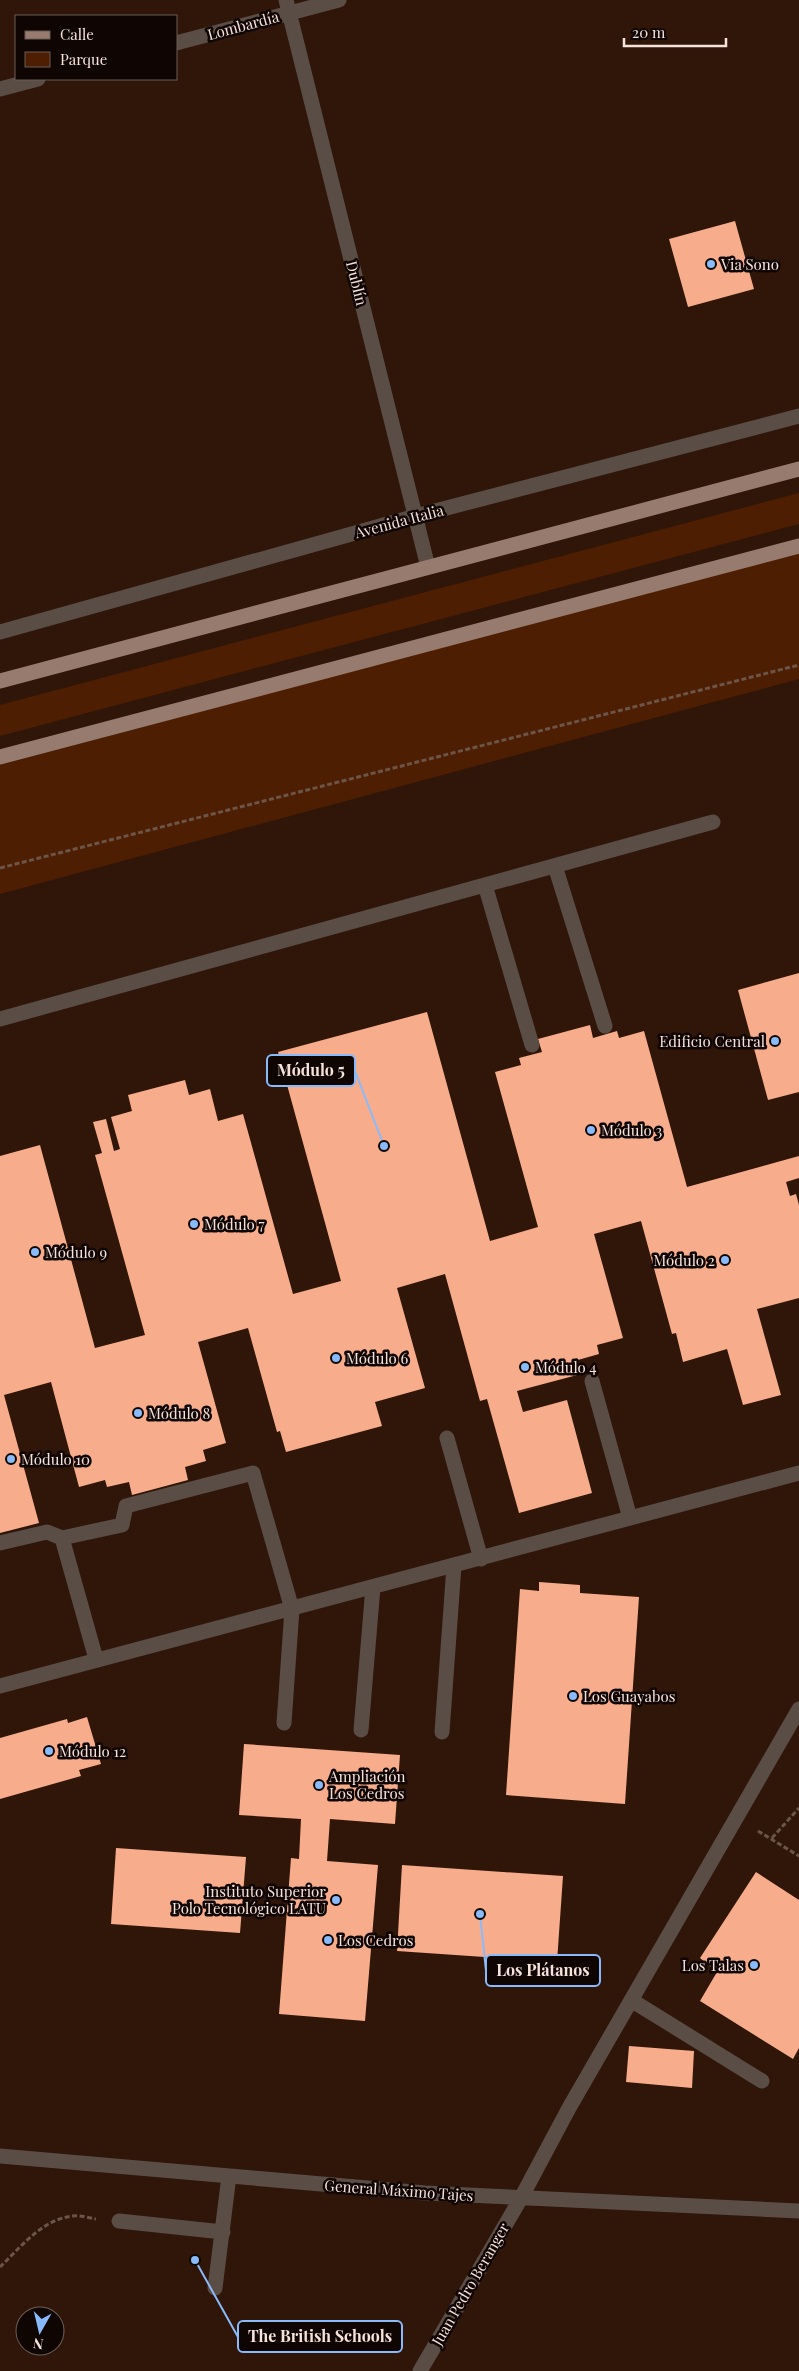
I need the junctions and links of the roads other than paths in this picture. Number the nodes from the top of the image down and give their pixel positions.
1 (338, 0) edge
2 (288, 6) edge
3 (178, 42) edge
4 (34, 80) edge
5 (0, 89) edge
6 (799, 416) edge
7 (799, 470) edge
8 (416, 516) junction
9 (799, 546) edge
10 (428, 567) junction
11 (0, 632) edge
12 (0, 681) edge
13 (0, 757) edge
14 (713, 822) dead end
15 (554, 866) junction
16 (485, 885) junction
17 (0, 1019) edge
18 (605, 1026) dead end
19 (532, 1045) dead end
20 (592, 1381) dead end
21 (447, 1438) dead end
22 (799, 1473) edge
23 (630, 1518) junction
24 (62, 1538) junction
25 (0, 1543) edge
26 (481, 1559) junction
27 (454, 1566) junction
28 (372, 1587) junction
29 (292, 1609) junction
30 (96, 1659) junction
31 (0, 1686) edge
32 (799, 1709) edge
33 (284, 1722) dead end
34 (361, 1730) dead end
35 (442, 1732) dead end
36 (631, 2000) junction
37 (762, 2081) dead end
38 (0, 2156) edge
39 (230, 2176) junction
40 (520, 2198) junction
41 (799, 2211) edge
42 (119, 2221) road end
43 (223, 2232) junction
44 (215, 2288) dead end
45 (420, 2371) edge

1 - 2 street, Lombardía
2 - 3 street, Lombardía
2 - 8 street, Dublín
4 - 5 street
6 - 8 street, Avenida Italia
7 - 10 main road
8 - 10 street, Dublín
8 - 11 street, Avenida Italia
9 - 13 main road
10 - 12 main road
14 - 15 street
15 - 16 street
15 - 18 street
16 - 17 street
16 - 19 street
20 - 23 street
21 - 26 street
22 - 23 street
23 - 26 street
24 - 25 street
24 - 29 street
24 - 30 street
26 - 27 street
27 - 28 street
27 - 35 street
28 - 29 street
28 - 34 street
29 - 30 street
29 - 33 street
30 - 31 street
32 - 36 street, Juan Pedro Beranger
36 - 37 street
36 - 40 street, Juan Pedro Beranger
38 - 39 street, General Máximo Tajes
39 - 40 street, General Máximo Tajes
39 - 43 street
40 - 41 street, General Máximo Tajes
40 - 45 street, Juan Pedro Beranger
42 - 43 street
43 - 44 street

